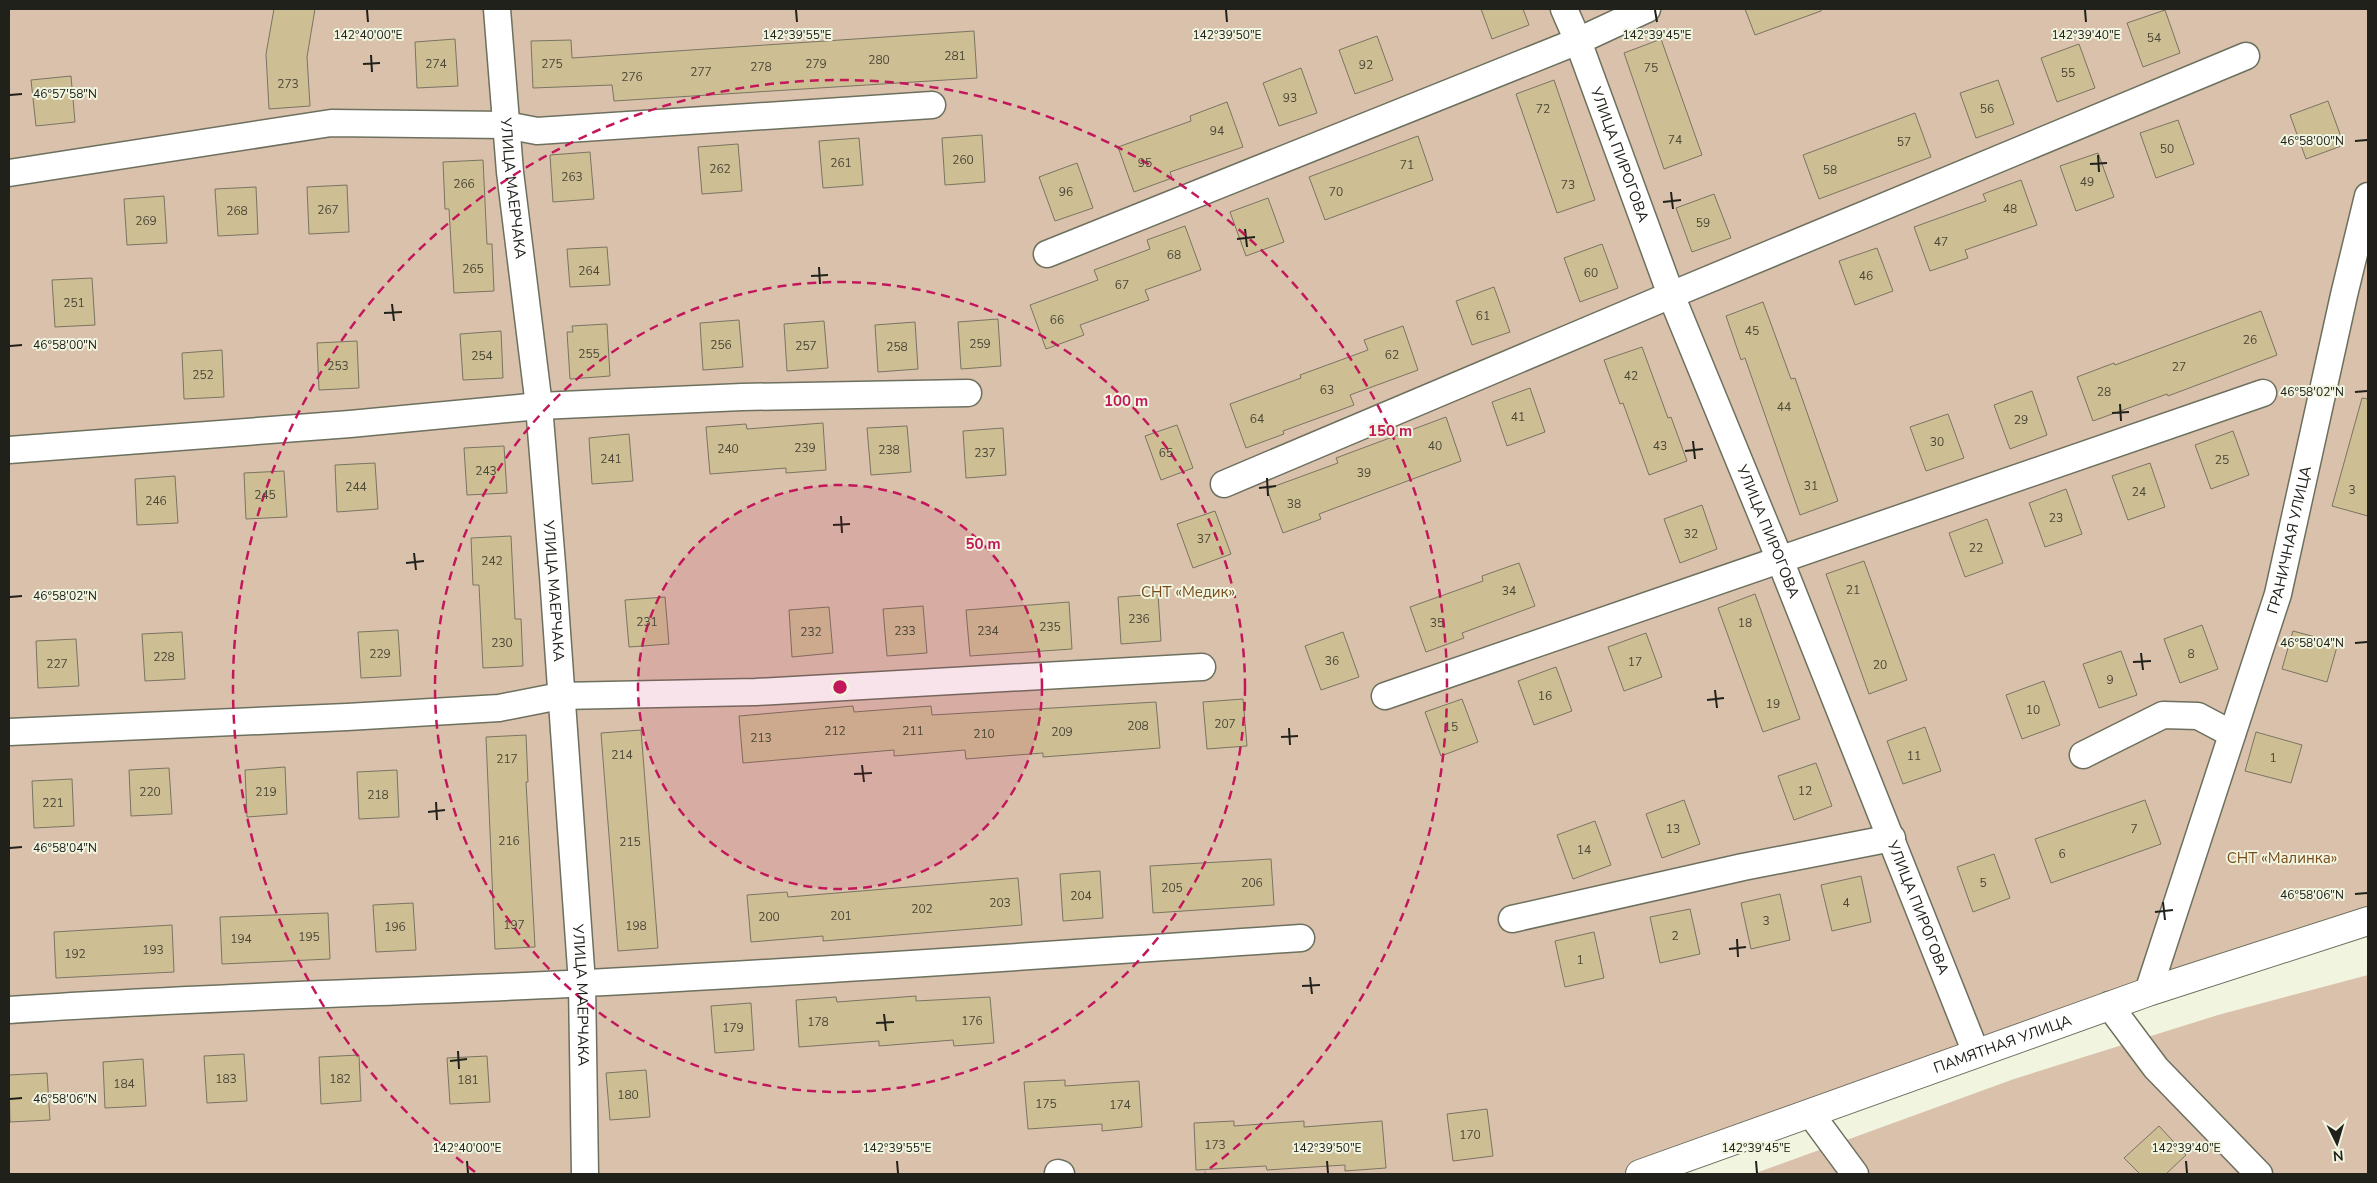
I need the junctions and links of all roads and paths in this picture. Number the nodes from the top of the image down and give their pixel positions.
1 (497, 9) edge
2 (1564, 9) edge
3 (1647, 9) edge
4 (1578, 41) junction
5 (2246, 56) dead end
6 (932, 105) dead end
7 (506, 125) junction
8 (9, 173) edge
9 (2368, 196) edge
10 (1047, 254) dead end
11 (1671, 295) junction
12 (968, 393) dead end
13 (2262, 393) dead end
14 (540, 406) junction
15 (9, 450) edge
16 (1224, 484) dead end
17 (1780, 560) junction
18 (1202, 667) dead end
19 (560, 696) junction
20 (1384, 696) dead end
21 (9, 732) edge
22 (2232, 734) junction
23 (2083, 755) dead end
24 (1892, 838) junction
25 (1512, 919) dead end
26 (2368, 921) edge
27 (1302, 938) dead end
28 (582, 983) junction
29 (2148, 992) junction
30 (2109, 1005) junction
31 (9, 1010) edge
32 (1976, 1053) junction
33 (1810, 1113) junction
34 (585, 1174) edge
35 (1640, 1174) edge
36 (1855, 1174) edge
37 (2259, 1174) edge

1 - 7 street, УЛИЦА МАЕРЧАКА
2 - 4 street, УЛИЦА ПИРОГОВА
3 - 4 street
4 - 10 street
4 - 11 street, УЛИЦА ПИРОГОВА
5 - 11 street
6 - 7 street
7 - 8 street
7 - 14 street, УЛИЦА МАЕРЧАКА
9 - 22 street, ГРАНИЧНАЯ УЛИЦА
11 - 16 street
11 - 17 street, УЛИЦА ПИРОГОВА
12 - 14 street
13 - 17 street
14 - 15 street
14 - 19 street, УЛИЦА МАЕРЧАКА
17 - 20 street
17 - 24 street, УЛИЦА ПИРОГОВА
18 - 19 street
19 - 21 street
19 - 28 street, УЛИЦА МАЕРЧАКА
22 - 23 street
22 - 29 street, ГРАНИЧНАЯ УЛИЦА
24 - 25 street
24 - 32 street, УЛИЦА ПИРОГОВА
26 - 29 street, ПАМЯТНАЯ УЛИЦА
27 - 28 street
28 - 31 street
28 - 34 street, УЛИЦА МАЕРЧАКА
29 - 30 street, ПАМЯТНАЯ УЛИЦА
30 - 32 street, ПАМЯТНАЯ УЛИЦА
30 - 37 street
32 - 33 street, ПАМЯТНАЯ УЛИЦА
33 - 35 street, ПАМЯТНАЯ УЛИЦА
33 - 36 street

